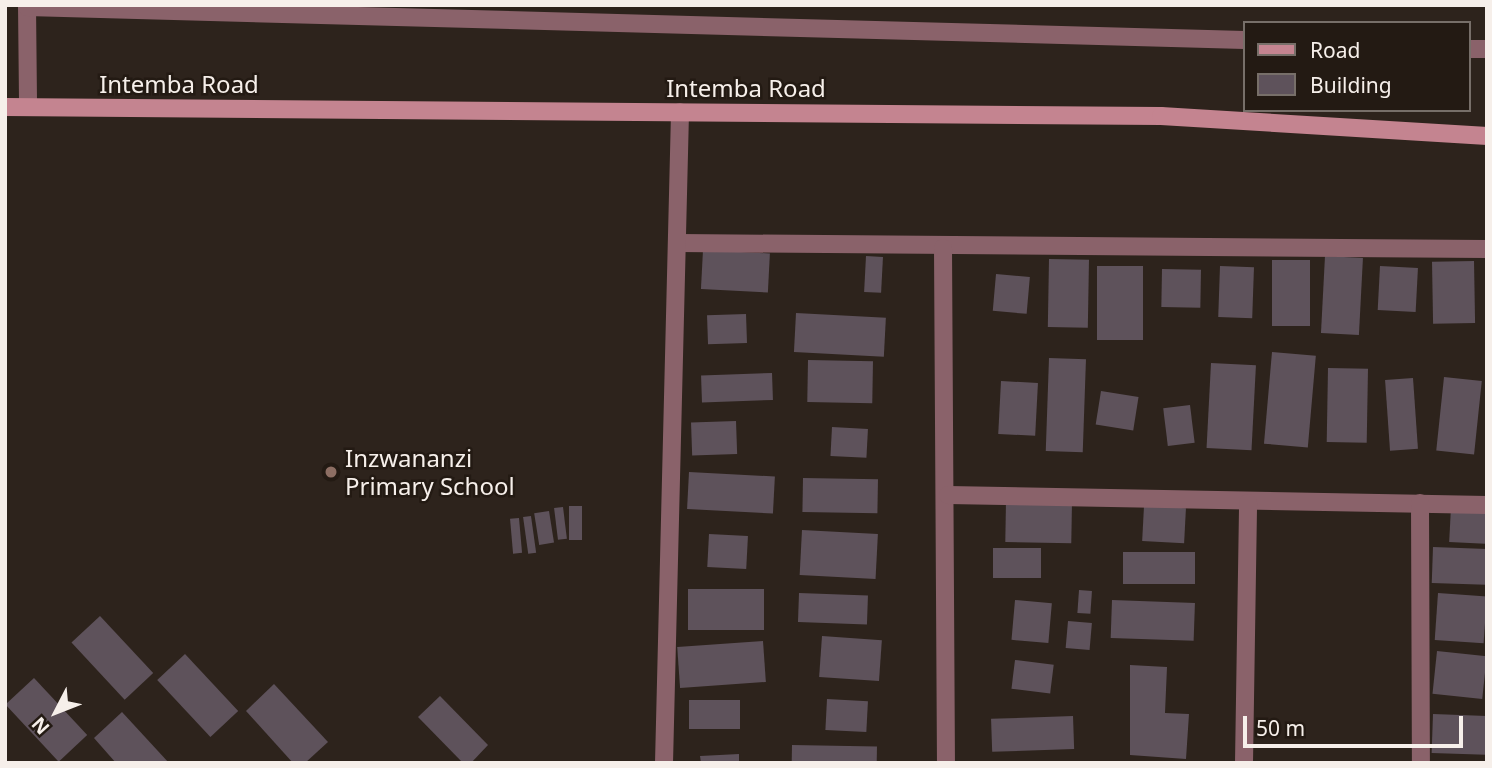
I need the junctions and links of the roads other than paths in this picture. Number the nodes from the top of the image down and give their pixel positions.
1 (27, 6) edge
2 (794, 14) edge
3 (1244, 40) edge
4 (5, 107) edge
5 (28, 107) junction
6 (680, 112) junction
7 (1487, 135) edge
8 (679, 243) junction
9 (943, 248) junction
10 (1487, 249) edge
11 (948, 495) junction
12 (1248, 503) junction
13 (1420, 503) junction
14 (1487, 505) edge
15 (664, 763) edge
16 (946, 763) edge
17 (1244, 763) edge
18 (1421, 763) edge

1 - 2 street
1 - 5 street
2 - 3 street
4 - 5 street, Intemba Road
5 - 6 street, Intemba Road
6 - 7 street, Intemba Road
6 - 8 street
8 - 9 street
8 - 15 street
9 - 10 street
9 - 11 street
11 - 12 street
11 - 16 street
12 - 13 street
12 - 17 street
13 - 14 street
13 - 18 street

